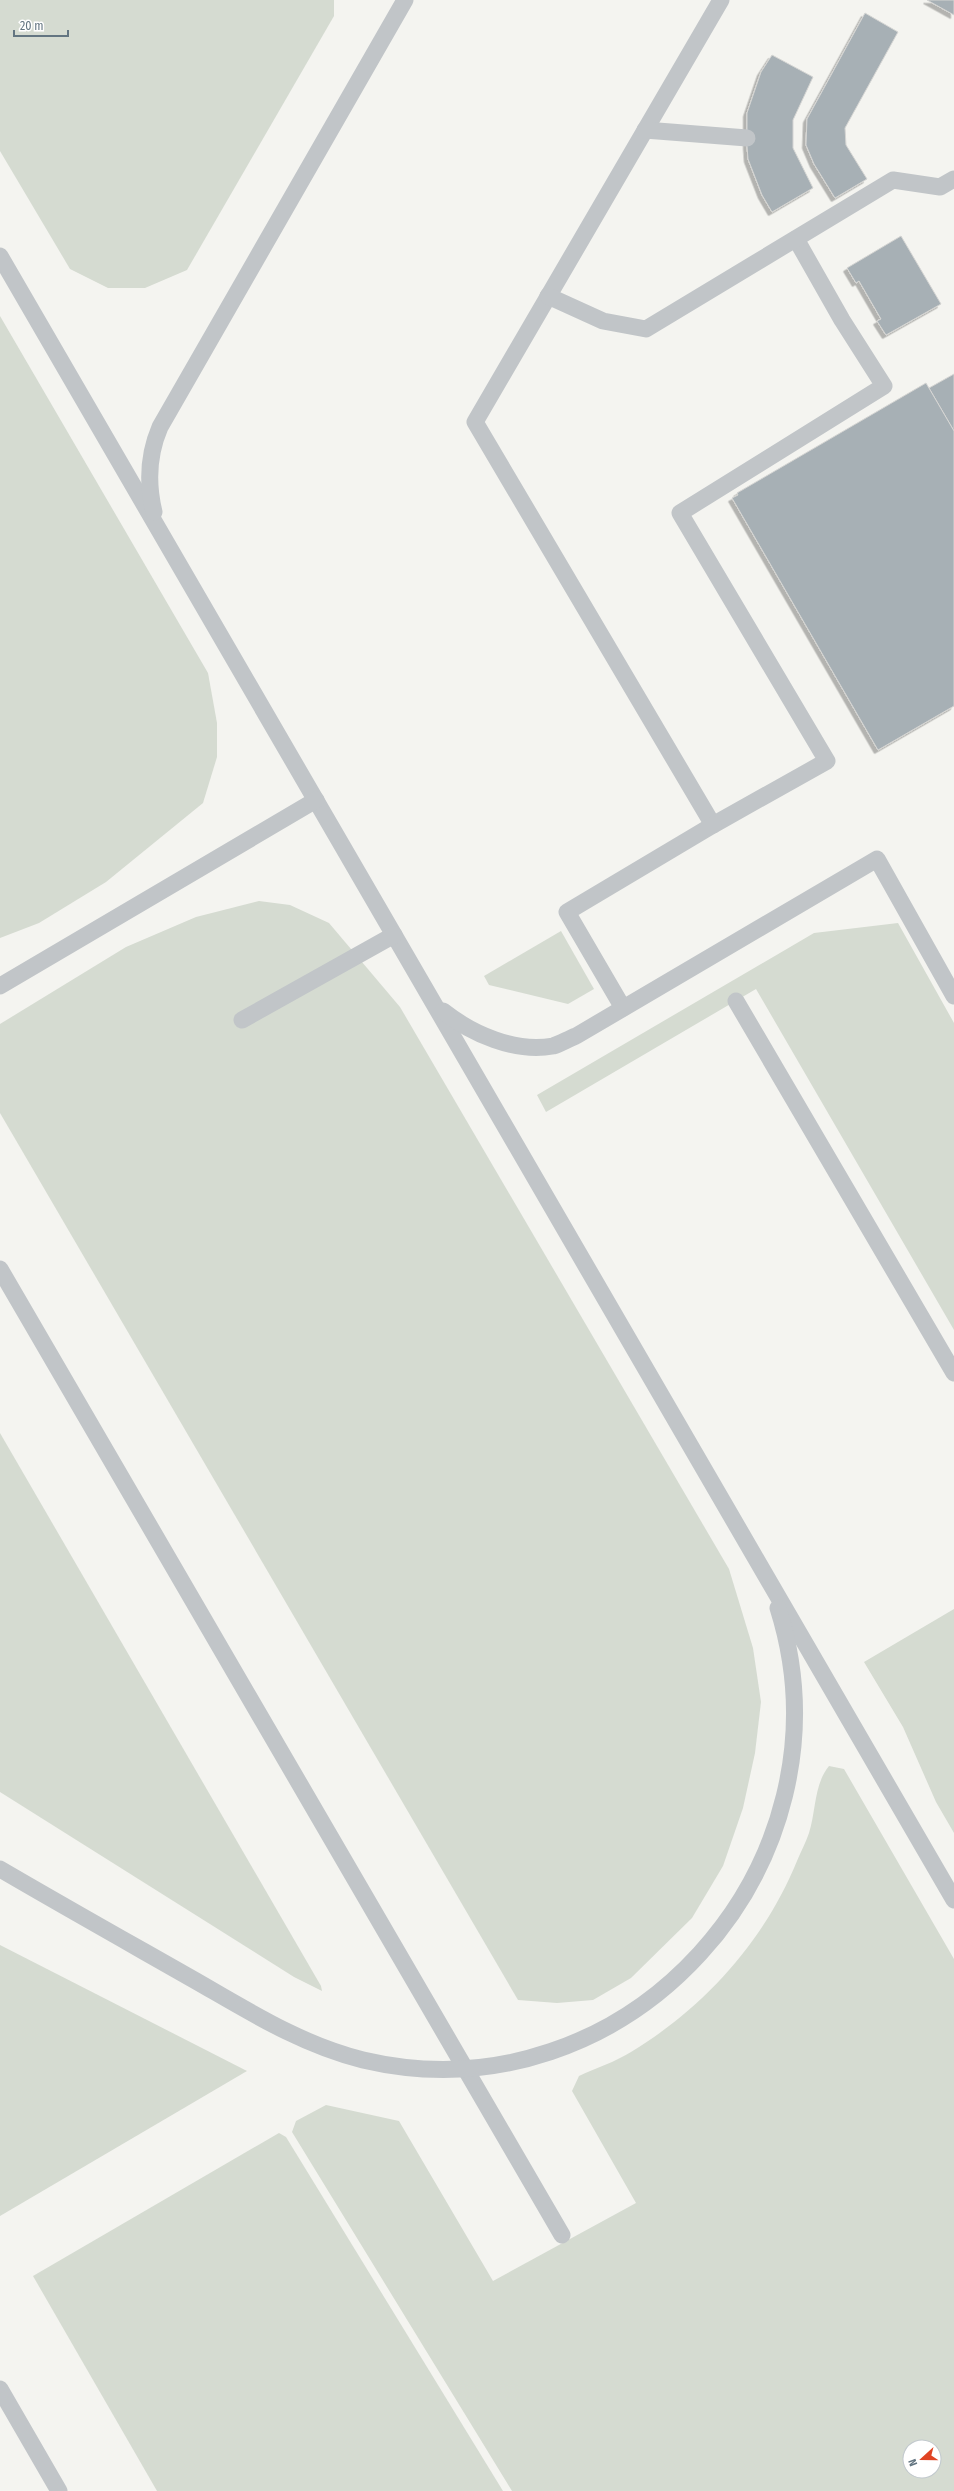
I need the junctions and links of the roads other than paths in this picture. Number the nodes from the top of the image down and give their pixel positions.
1 (405, 0) edge
2 (721, 0) edge
3 (645, 130) junction
4 (747, 138) dead end
5 (954, 179) edge
6 (796, 239) junction
7 (0, 256) edge
8 (548, 296) junction
9 (160, 532) junction
10 (316, 800) junction
11 (713, 825) junction
12 (394, 935) junction
13 (0, 986) edge
14 (428, 993) junction
15 (954, 996) edge
16 (736, 1001) dead end
17 (623, 1008) junction
18 (242, 1020) dead end
19 (0, 1269) edge
20 (954, 1374) edge
21 (765, 1575) junction
22 (0, 1869) edge
23 (954, 1900) edge
24 (463, 2068) junction
25 (562, 2235) dead end
26 (0, 2389) edge
27 (59, 2491) edge

1 - 9 lane
2 - 3 lane
3 - 4 lane
3 - 8 lane
5 - 6 lane
6 - 8 lane
6 - 11 lane
7 - 9 lane
8 - 11 lane
9 - 10 lane
10 - 12 lane
10 - 13 lane
11 - 17 lane
12 - 14 lane
12 - 18 lane
14 - 17 lane
14 - 21 lane
15 - 17 lane
16 - 20 lane
19 - 24 lane
21 - 23 lane
21 - 24 lane
22 - 24 lane
24 - 25 lane
26 - 27 lane

